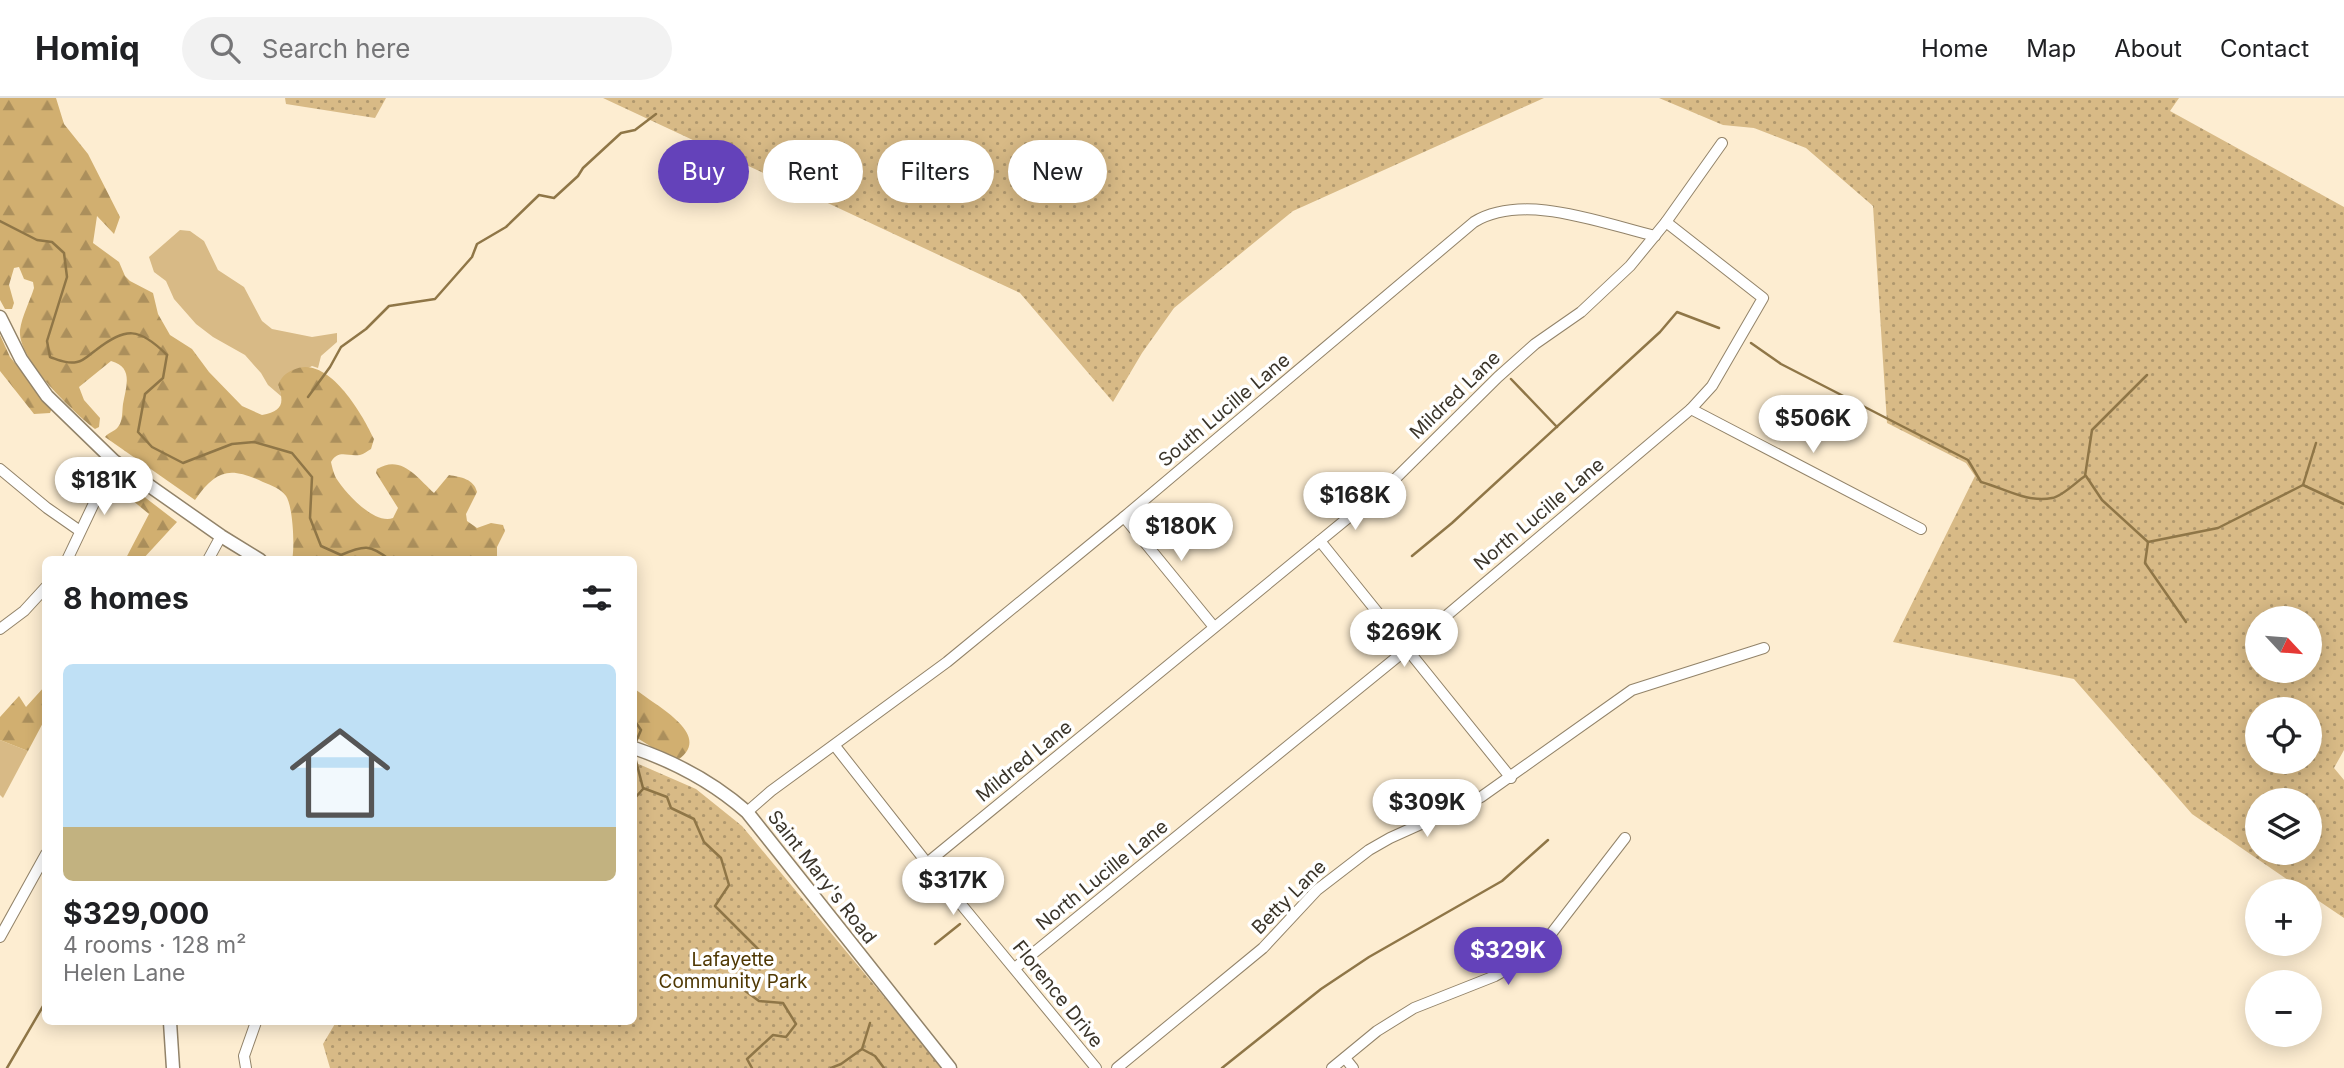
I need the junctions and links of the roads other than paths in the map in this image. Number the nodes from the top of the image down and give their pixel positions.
1 (1722, 143) dead end
2 (1666, 222) junction
3 (1655, 236) junction
4 (0, 317) edge
5 (1691, 409) junction
6 (114, 461) junction
7 (0, 469) edge
8 (1124, 517) junction
9 (1921, 529) dead end
10 (80, 531) junction
11 (221, 536) junction
12 (1320, 541) junction
13 (69, 556) edge
14 (210, 556) edge
15 (254, 556) edge
16 (42, 591) edge
17 (1214, 627) junction
18 (0, 629) edge
19 (1764, 648) dead end
20 (1407, 649) junction
21 (835, 746) junction
22 (637, 749) edge
23 (1511, 778) junction
24 (747, 812) junction
25 (1625, 838) dead end
26 (42, 861) edge
27 (928, 863) junction
28 (0, 937) edge
29 (1015, 968) junction
30 (170, 1025) edge
31 (255, 1025) edge
32 (1345, 1058) junction
33 (173, 1068) edge
34 (246, 1068) edge
35 (950, 1068) edge
36 (1096, 1068) edge
37 (1117, 1068) edge
38 (1332, 1068) edge
39 (1353, 1068) edge

1 - 2 street, Mildred Lane
2 - 3 street, Mildred Lane
2 - 5 street, North Lucille Lane
3 - 8 street, South Lucille Lane
3 - 12 street, Mildred Lane
4 - 6 street
5 - 9 street
5 - 20 street, North Lucille Lane
6 - 10 street
6 - 11 street
7 - 10 street
8 - 17 street
8 - 21 street, South Lucille Lane
10 - 13 street
11 - 14 street
11 - 15 street
12 - 17 street, Mildred Lane
12 - 20 street
16 - 18 street
17 - 27 street, Mildred Lane
19 - 23 street, Betty Lane
20 - 23 street
20 - 29 street, North Lucille Lane
21 - 24 street, South Lucille Lane
21 - 27 street, Florence Drive
22 - 24 street, Saint Mary's Road
23 - 37 street, Betty Lane
24 - 35 street, Saint Mary's Road
25 - 32 street
26 - 28 street
27 - 29 street, Florence Drive
29 - 36 street, Florence Drive
30 - 33 street
31 - 34 street
32 - 38 street
32 - 39 street

